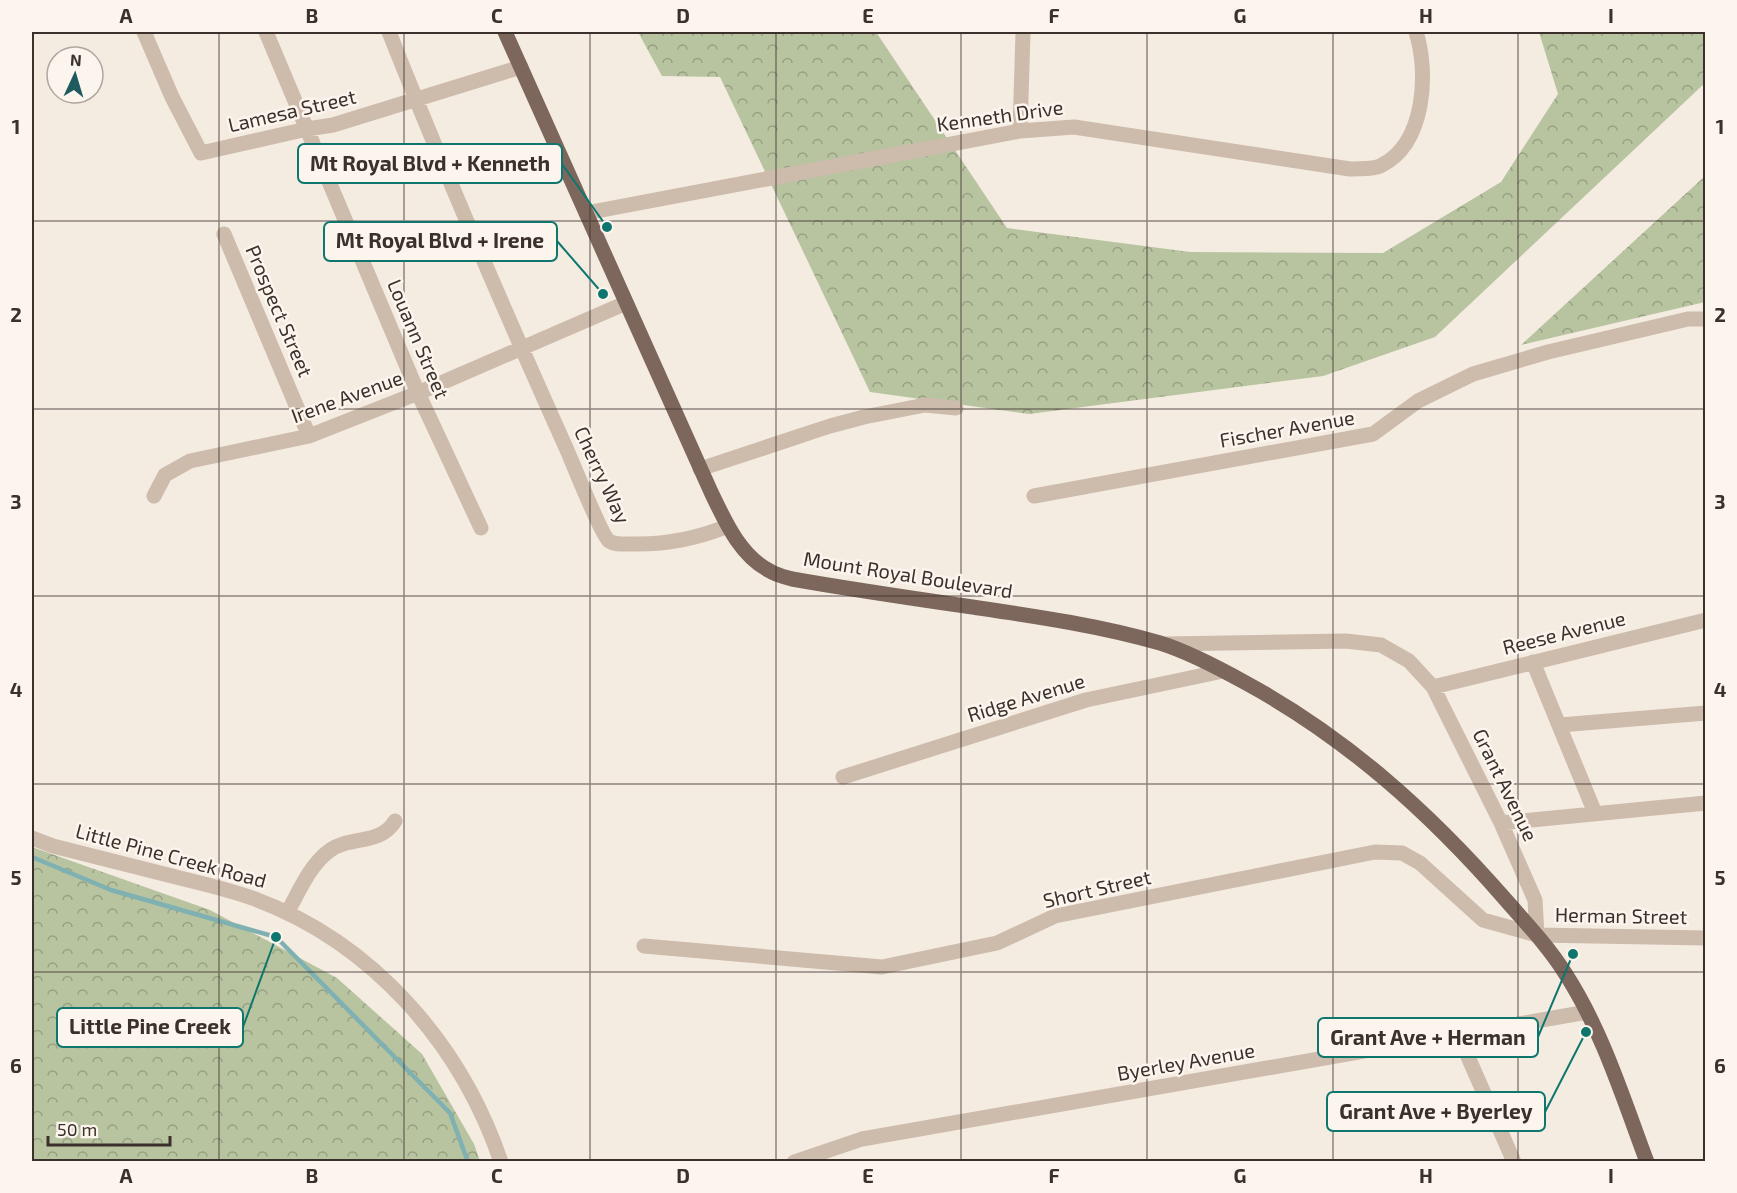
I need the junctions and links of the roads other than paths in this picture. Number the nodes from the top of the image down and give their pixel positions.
1 (144, 32) edge
2 (266, 32) edge
3 (389, 32) edge
4 (505, 32) edge
5 (1023, 32) edge
6 (1416, 32) edge
7 (521, 67) junction
8 (416, 100) junction
9 (307, 129) junction
10 (1020, 131) junction
11 (586, 213) junction
12 (224, 234) dead end
13 (626, 303) junction
14 (1706, 319) edge
15 (521, 348) junction
16 (418, 393) junction
17 (956, 408) dead end
18 (309, 436) junction
19 (700, 469) junction
20 (154, 496) dead end
21 (1034, 496) dead end
22 (728, 526) junction
23 (481, 528) dead end
24 (1706, 620) edge
25 (1164, 644) junction
26 (1533, 662) junction
27 (1224, 671) junction
28 (1433, 687) junction
29 (1706, 713) edge
30 (1560, 724) junction
31 (843, 777) dead end
32 (1706, 803) edge
33 (1595, 813) junction
34 (395, 821) dead end
35 (1501, 824) junction
36 (32, 838) edge
37 (287, 913) junction
38 (1537, 935) junction
39 (1706, 938) edge
40 (644, 946) dead end
41 (1587, 1012) junction
42 (1460, 1035) junction
43 (810, 1159) edge
44 (501, 1161) edge
45 (794, 1161) edge
46 (1514, 1161) edge
47 (1647, 1161) edge

1 - 9 street, Lamesa Street
2 - 9 street, Louann Street
3 - 8 street, Cherry Way
4 - 7 main road, Mount Royal Boulevard
5 - 10 street
6 - 10 street, Kenneth Drive
7 - 8 street, Lamesa Street
7 - 11 main road, Mount Royal Boulevard
8 - 9 street, Lamesa Street
8 - 15 street, Cherry Way
9 - 16 street, Louann Street
10 - 11 street, Kenneth Drive
11 - 13 main road, Mount Royal Boulevard
12 - 18 street, Prospect Street
13 - 15 street, Irene Avenue
13 - 19 main road, Mount Royal Boulevard
14 - 21 street, Fischer Avenue
15 - 16 street, Irene Avenue
15 - 22 street, Cherry Way
16 - 18 street, Irene Avenue
16 - 23 street, Louann Street
17 - 19 street
18 - 20 street, Irene Avenue
19 - 22 main road, Mount Royal Boulevard
22 - 25 main road, Mount Royal Boulevard
24 - 26 street, Reese Avenue
25 - 27 main road, Mount Royal Boulevard
25 - 28 street, Grant Avenue
26 - 28 street, Reese Avenue
26 - 30 street
27 - 31 street, Ridge Avenue
27 - 38 main road, Mount Royal Boulevard
28 - 35 street, Grant Avenue
29 - 30 street
30 - 33 street
32 - 33 street
33 - 35 street
34 - 37 street
35 - 38 street, Grant Avenue
36 - 37 street, Little Pine Creek Road
37 - 44 street, Little Pine Creek Road
38 - 39 street, Herman Street
38 - 40 street, Short Street
38 - 41 main road
41 - 42 street, Byerley Avenue
41 - 47 main road
42 - 43 street, Byerley Avenue
42 - 46 street
43 - 45 street, Byerley Avenue

